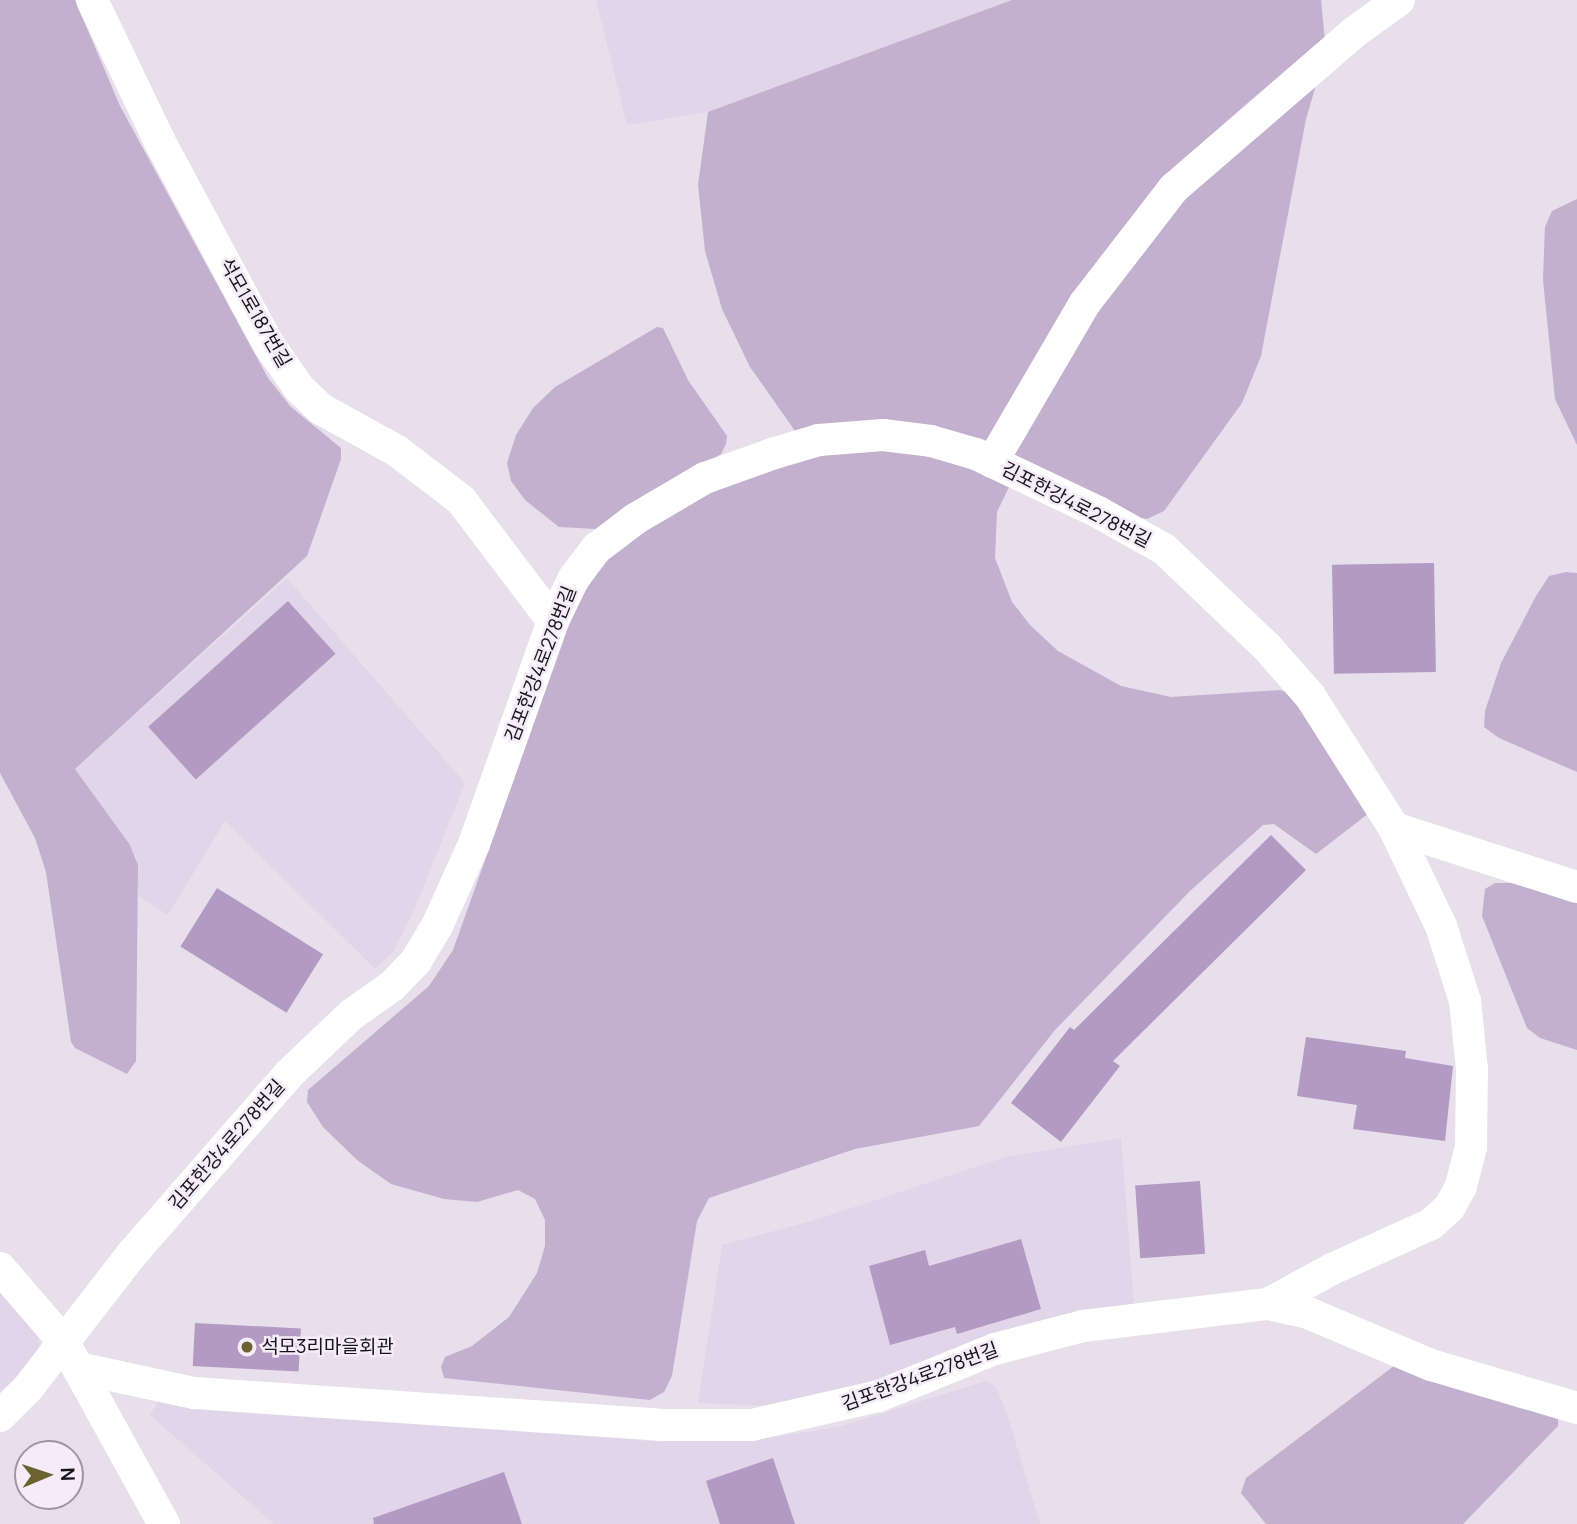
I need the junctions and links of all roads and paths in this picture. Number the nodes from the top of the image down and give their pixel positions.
1 (92, 0) edge
2 (1399, 0) edge
3 (992, 462) junction
4 (553, 621) junction
5 (1394, 828) junction
6 (1577, 887) edge
7 (0, 1268) edge
8 (1268, 1304) junction
9 (71, 1354) junction
10 (1577, 1408) edge
11 (0, 1416) edge
12 (164, 1524) edge

1 - 4 lane, 석모1로187번길
2 - 3 lane
3 - 4 lane, 김포한강4로278번길
3 - 5 lane, 김포한강4로278번길
4 - 9 lane, 김포한강4로278번길
5 - 6 lane
5 - 8 lane, 김포한강4로278번길
7 - 9 lane
8 - 9 lane, 김포한강4로278번길
8 - 10 lane, 김포한강4로278번길
9 - 11 lane, 김포한강4로278번길
9 - 12 lane

